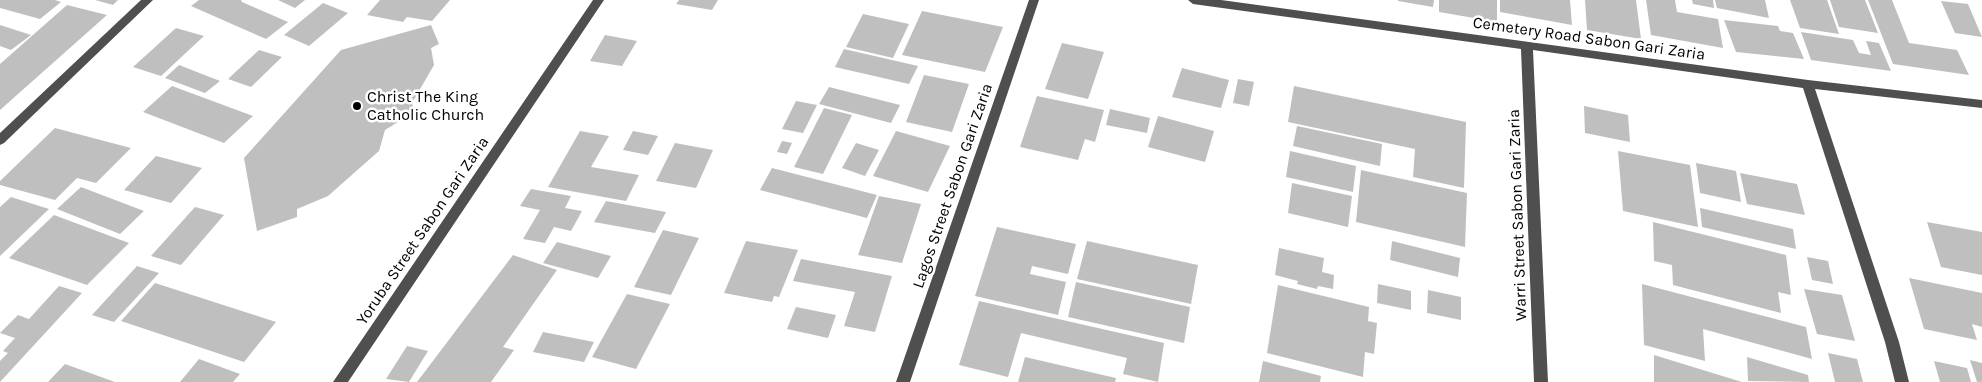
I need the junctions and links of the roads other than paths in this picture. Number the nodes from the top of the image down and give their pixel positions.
1 (148, 0) edge
2 (600, 0) edge
3 (1034, 0) edge
4 (1193, 0) edge
5 (1527, 47) junction
6 (1808, 84) junction
7 (1982, 104) edge
8 (0, 140) edge
9 (340, 382) edge
10 (903, 382) edge
11 (1541, 382) edge
12 (1902, 382) edge

1 - 8 street
2 - 9 street, Yoruba Street Sabon Gari Zaria
3 - 10 street, Lagos Street Sabon Gari Zaria
4 - 5 street, Cemetery Road Sabon Gari Zaria
5 - 6 street, Cemetery Road Sabon Gari Zaria
5 - 11 street, Warri Street Sabon Gari Zaria
6 - 7 street, Cemetery Road Sabon Gari Zaria
6 - 12 street

